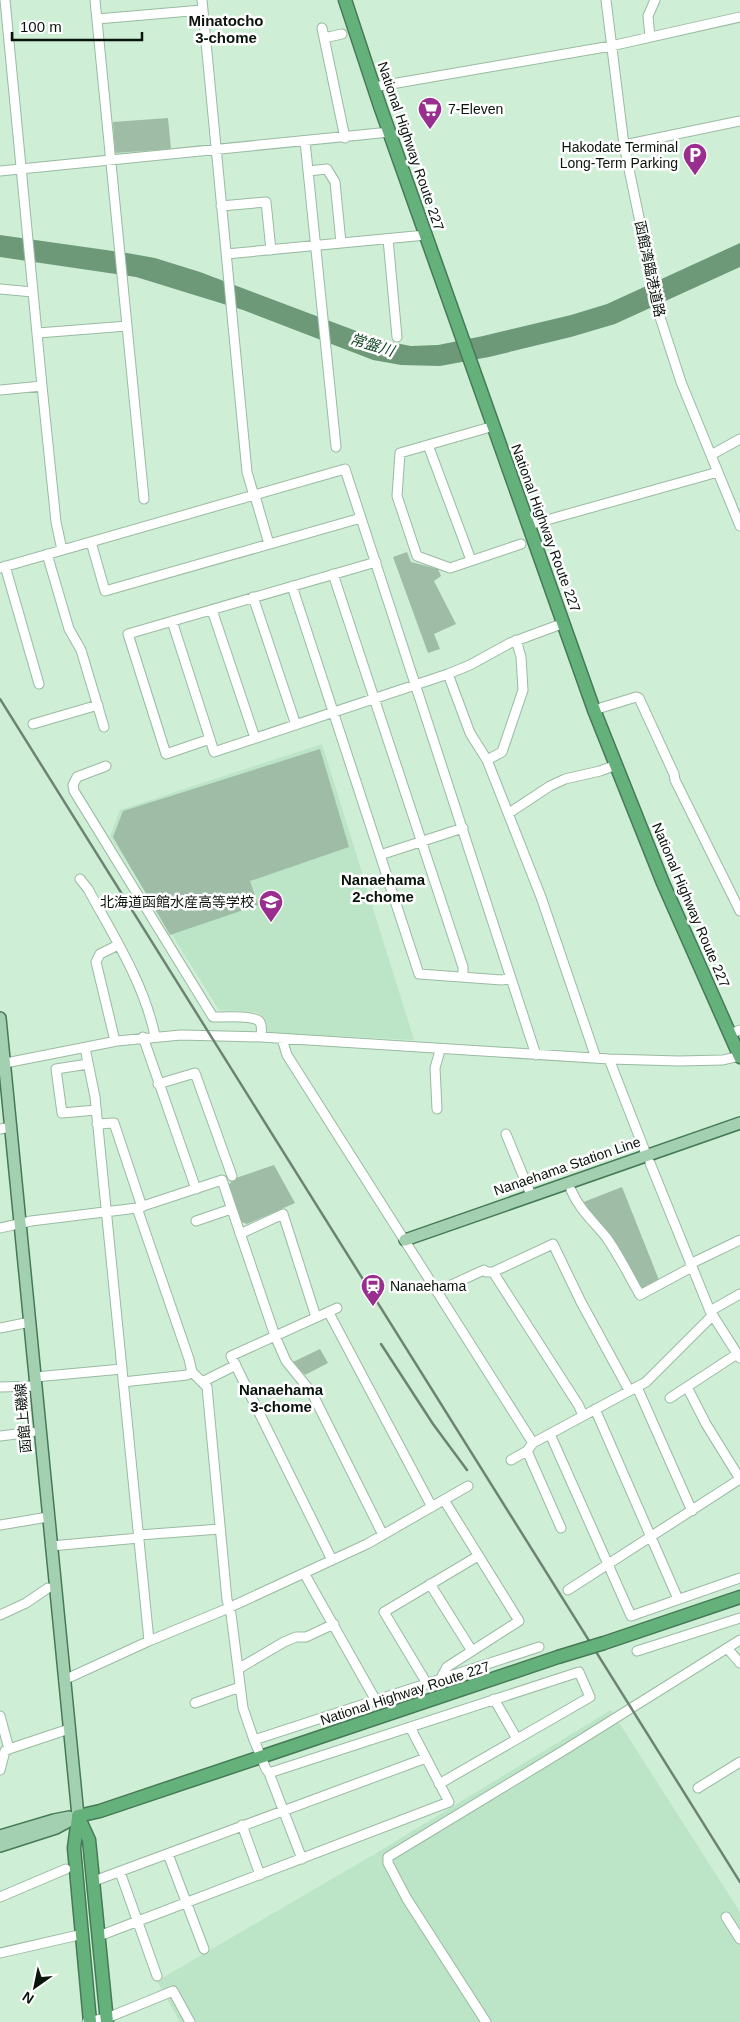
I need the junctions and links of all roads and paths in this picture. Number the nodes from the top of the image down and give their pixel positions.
1 (5, 0) edge
2 (95, 0) edge
3 (202, 0) edge
4 (345, 0) edge
5 (606, 0) edge
6 (655, 0) edge
7 (202, 10) junction
8 (740, 17) edge
9 (97, 19) junction
10 (322, 28) dead end
11 (342, 34) dead end
12 (650, 37) junction
13 (324, 38) junction
14 (611, 46) junction
15 (374, 87) junction
16 (740, 121) edge
17 (390, 132) junction
18 (345, 138) junction
19 (305, 141) junction
20 (624, 145) junction
21 (216, 149) junction
22 (111, 160) junction
23 (22, 169) junction
24 (0, 171) edge
25 (308, 171) junction
26 (221, 206) junction
27 (426, 234) junction
28 (388, 238) junction
29 (341, 243) junction
30 (316, 245) junction
31 (271, 250) junction
32 (226, 254) junction
33 (0, 289) edge
34 (33, 292) junction
35 (127, 326) junction
36 (38, 333) junction
37 (397, 337) dead end
38 (42, 386) junction
39 (0, 390) edge
40 (494, 426) junction
41 (740, 439) edge
42 (428, 445) junction
43 (336, 447) dead end
44 (711, 455) junction
45 (718, 472) junction
46 (255, 496) junction
47 (144, 499) dead end
48 (362, 518) junction
49 (529, 525) junction
50 (740, 526) edge
51 (91, 542) junction
52 (269, 544) junction
53 (521, 544) dead end
54 (62, 550) junction
55 (47, 554) junction
56 (471, 560) junction
57 (376, 562) junction
58 (3, 567) edge
59 (334, 574) junction
60 (292, 586) junction
61 (253, 598) junction
62 (212, 610) junction
63 (172, 621) junction
64 (564, 622) junction
65 (516, 640) junction
66 (448, 674) junction
67 (38, 684) dead end
68 (416, 685) junction
69 (375, 699) junction
70 (98, 705) junction
71 (594, 710) junction
72 (334, 713) junction
73 (33, 724) dead end
74 (296, 725) junction
75 (104, 727) dead end
76 (255, 738) junction
77 (210, 739) junction
78 (487, 760) junction
79 (616, 765) junction
80 (106, 766) dead end
81 (509, 813) junction
82 (463, 828) junction
83 (422, 842) junction
84 (380, 855) junction
85 (80, 879) dead end
86 (740, 912) edge
87 (118, 945) junction
88 (463, 977) junction
89 (511, 978) junction
90 (0, 1018) edge
91 (735, 1032) edge
92 (155, 1036) junction
93 (143, 1037) junction
94 (261, 1037) junction
95 (282, 1039) junction
96 (116, 1041) junction
97 (85, 1048) junction
98 (439, 1054) dead end
99 (536, 1055) junction
100 (740, 1056) edge
101 (596, 1058) junction
102 (609, 1059) junction
103 (2, 1063) edge
104 (88, 1064) junction
105 (158, 1084) junction
106 (437, 1109) dead end
107 (96, 1110) junction
108 (740, 1123) edge
109 (97, 1124) junction
110 (5, 1128) edge
111 (506, 1134) dead end
112 (648, 1158) junction
113 (232, 1176) dead end
114 (196, 1189) junction
115 (572, 1190) dead end
116 (531, 1195) junction
117 (139, 1207) junction
118 (231, 1209) junction
119 (106, 1212) junction
120 (196, 1221) dead end
121 (20, 1224) junction
122 (0, 1228) edge
123 (240, 1234) junction
124 (405, 1240) junction
125 (740, 1240) edge
126 (691, 1266) junction
127 (493, 1272) junction
128 (438, 1291) junction
129 (740, 1294) edge
130 (337, 1308) dead end
131 (328, 1313) junction
132 (712, 1313) junction
133 (316, 1317) junction
134 (30, 1322) junction
135 (0, 1328) edge
136 (275, 1336) junction
137 (739, 1356) edge
138 (236, 1364) junction
139 (122, 1369) junction
140 (192, 1372) junction
141 (35, 1381) junction
142 (123, 1382) junction
143 (202, 1382) junction
144 (0, 1386) edge
145 (687, 1387) junction
146 (633, 1389) junction
147 (670, 1398) dead end
148 (595, 1409) junction
149 (583, 1416) junction
150 (32, 1432) dead end
151 (550, 1434) junction
152 (0, 1436) edge
153 (533, 1443) junction
154 (527, 1451) junction
155 (511, 1460) dead end
156 (739, 1481) edge
157 (468, 1486) dead end
158 (444, 1500) junction
159 (432, 1507) junction
160 (692, 1511) junction
161 (48, 1516) junction
162 (0, 1525) edge
163 (561, 1528) dead end
164 (220, 1529) junction
165 (383, 1535) junction
166 (139, 1537) junction
167 (651, 1538) junction
168 (51, 1546) junction
169 (478, 1556) junction
170 (332, 1560) junction
171 (608, 1565) junction
172 (304, 1573) junction
173 (740, 1578) edge
174 (430, 1584) junction
175 (48, 1588) dead end
176 (568, 1590) dead end
177 (740, 1597) edge
178 (678, 1599) junction
179 (230, 1607) junction
180 (0, 1615) edge
181 (740, 1618) edge
182 (334, 1624) junction
183 (740, 1640) edge
184 (149, 1641) junction
185 (540, 1646) dead end
186 (728, 1648) junction
187 (472, 1651) junction
188 (637, 1651) dead end
189 (740, 1663) edge
190 (238, 1669) junction
191 (441, 1678) junction
192 (64, 1680) junction
193 (426, 1682) junction
194 (240, 1687) junction
195 (494, 1699) junction
196 (375, 1700) junction
197 (195, 1704) dead end
198 (0, 1718) edge
199 (410, 1727) junction
200 (69, 1729) junction
201 (517, 1739) junction
202 (254, 1740) junction
203 (9, 1749) junction
204 (261, 1756) junction
205 (426, 1758) junction
206 (740, 1762) edge
207 (0, 1770) edge
208 (269, 1773) junction
209 (440, 1784) junction
210 (698, 1788) dead end
211 (283, 1810) junction
212 (78, 1816) junction
213 (242, 1825) junction
214 (0, 1836) edge
215 (0, 1846) edge
216 (168, 1854) junction
217 (302, 1859) junction
218 (66, 1869) dead end
219 (120, 1872) junction
220 (260, 1875) junction
221 (94, 1881) junction
222 (0, 1897) edge
223 (187, 1904) junction
224 (726, 1917) dead end
225 (137, 1922) junction
226 (83, 1934) junction
227 (99, 1936) junction
228 (740, 1939) edge
229 (204, 1949) dead end
230 (0, 1952) edge
231 (158, 1976) dead end
232 (107, 2020) edge
233 (89, 2022) edge
234 (190, 2022) edge
235 (486, 2022) edge

1 - 23 street
2 - 9 street
3 - 7 street
4 - 15 highway, National Highway Route 227
5 - 14 street, 函館湾臨港道路
6 - 12 street
7 - 9 street
7 - 21 street
8 - 12 street
9 - 22 street
10 - 13 street
11 - 13 street
12 - 14 street
13 - 18 street
14 - 15 street
14 - 20 street, 函館湾臨港道路
15 - 17 highway, National Highway Route 227
16 - 20 street
17 - 18 street
17 - 27 highway, National Highway Route 227
18 - 19 street
19 - 21 street
19 - 25 street
20 - 44 street, 函館湾臨港道路
21 - 22 street
21 - 26 street
22 - 23 street
22 - 35 street
23 - 24 street
23 - 34 street
25 - 29 street
25 - 30 street
26 - 31 street
26 - 32 street
27 - 28 street
27 - 40 highway, National Highway Route 227
28 - 29 street
28 - 37 street
29 - 30 street
30 - 31 street
30 - 43 street
31 - 32 street
32 - 46 street
33 - 34 street
34 - 36 street
35 - 36 street
35 - 47 street
36 - 38 street
38 - 39 street
38 - 54 street
40 - 42 street
40 - 49 highway, National Highway Route 227
41 - 44 street
42 - 56 street
42 - 56 street
44 - 45 street, 函館湾臨港道路
45 - 49 street
45 - 50 street, 函館湾臨港道路
46 - 48 street
46 - 51 street
46 - 52 street
48 - 52 street
48 - 57 street
49 - 64 highway, National Highway Route 227
51 - 52 street
51 - 54 street
53 - 56 street
54 - 55 street
55 - 58 street
55 - 70 street
57 - 59 street
57 - 68 street
58 - 67 street
59 - 60 street
59 - 69 street
60 - 61 street
60 - 72 street
61 - 62 street
61 - 74 street
62 - 63 street
62 - 76 street
63 - 77 street
63 - 77 street
64 - 65 street
64 - 71 highway, National Highway Route 227
65 - 66 street
65 - 78 street
66 - 68 street
66 - 78 street
68 - 69 street
68 - 82 street
69 - 72 street
69 - 83 street
70 - 73 street
70 - 75 street
71 - 79 highway, National Highway Route 227
71 - 86 street
72 - 74 street
72 - 84 street
74 - 76 street
76 - 77 street
78 - 81 street
79 - 81 street
79 - 91 highway, National Highway Route 227
80 - 94 street
81 - 101 street
82 - 83 street
82 - 89 street
83 - 84 street
83 - 88 street
84 - 88 street
85 - 87 street
87 - 92 street
87 - 96 street
88 - 89 street
89 - 99 street
90 - 103 main road, 函館上磯線
91 - 100 highway, National Highway Route 227
92 - 93 street
92 - 94 street
93 - 96 street
93 - 105 street
94 - 95 street
95 - 99 street
95 - 124 street
96 - 97 street
97 - 103 street
97 - 104 street
98 - 106 street
99 - 101 street
100 - 102 street
101 - 102 street
102 - 112 street
103 - 110 main road, 函館上磯線
104 - 107 street
104 - 107 street
105 - 113 street
105 - 114 street
107 - 109 street
108 - 112 main road, Nanaehama Station Line
109 - 117 street
109 - 119 street
110 - 121 main road, 函館上磯線
111 - 116 street
112 - 116 main road, Nanaehama Station Line
112 - 126 street
114 - 117 street
114 - 118 street
115 - 126 street
116 - 124 main road, Nanaehama Station Line
117 - 119 street
117 - 140 street
118 - 120 street
118 - 123 street
119 - 121 street
119 - 139 street
121 - 122 street
121 - 134 main road, 函館上磯線
123 - 133 street
123 - 136 street
124 - 128 street
125 - 126 street
126 - 132 street
127 - 128 street
127 - 146 street
127 - 149 street
128 - 153 street
129 - 132 street
130 - 131 street
131 - 133 street
131 - 159 street
132 - 137 street
132 - 146 street
133 - 136 street
134 - 135 street
134 - 141 main road, 函館上磯線
136 - 138 street
136 - 165 street
137 - 145 street
138 - 143 street
138 - 170 street
139 - 141 street
139 - 142 street
140 - 142 street
140 - 143 street
141 - 144 street
141 - 161 main road, 函館上磯線
142 - 166 street
143 - 164 street
145 - 147 street
145 - 156 street
146 - 148 street
146 - 160 street
148 - 149 street
148 - 167 street
149 - 151 street
150 - 152 street
151 - 153 street
151 - 171 street
153 - 154 street
154 - 155 street
154 - 163 street
156 - 160 street
157 - 158 street
158 - 159 street
158 - 169 street
159 - 165 street
160 - 167 street
161 - 162 street
161 - 168 main road, 函館上磯線
164 - 166 street
164 - 179 street
165 - 170 street
166 - 168 street
166 - 184 street
167 - 171 street
167 - 178 street
168 - 192 main road, 函館上磯線
169 - 174 street
169 - 187 street
170 - 172 street
171 - 176 street
171 - 178 street
172 - 179 street
172 - 182 street
173 - 178 street
174 - 187 street
174 - 193 street
175 - 180 street
177 - 204 highway, National Highway Route 227, bridge
179 - 184 street
179 - 190 street
181 - 188 street
182 - 190 street
182 - 196 street
183 - 186 street
184 - 192 street
185 - 191 street
186 - 189 street
186 - 235 street
187 - 191 street
190 - 194 street
191 - 193 street
192 - 200 main road, 函館上磯線
193 - 196 street
194 - 197 street
194 - 202 street
195 - 199 street
195 - 201 street
195 - 201 street
196 - 202 street
198 - 203 street
199 - 205 street
199 - 208 street
200 - 203 street
200 - 212 main road, 函館上磯線
201 - 209 street
202 - 204 street
203 - 207 street
204 - 208 street
204 - 212 highway, National Highway Route 227
205 - 209 street
205 - 211 street
206 - 210 street
208 - 211 street
209 - 217 street
211 - 213 street
211 - 217 street
212 - 214 main road
212 - 215 main road
212 - 221 highway
212 - 226 highway
213 - 216 street
213 - 220 street
216 - 219 street
216 - 223 street
217 - 220 street
218 - 222 street
219 - 221 street
219 - 225 street
220 - 223 street
221 - 227 highway
223 - 225 street
223 - 229 street
224 - 228 street
225 - 227 street
225 - 231 street
226 - 230 street
226 - 233 highway
227 - 232 highway
232 - 233 street
232 - 234 street

